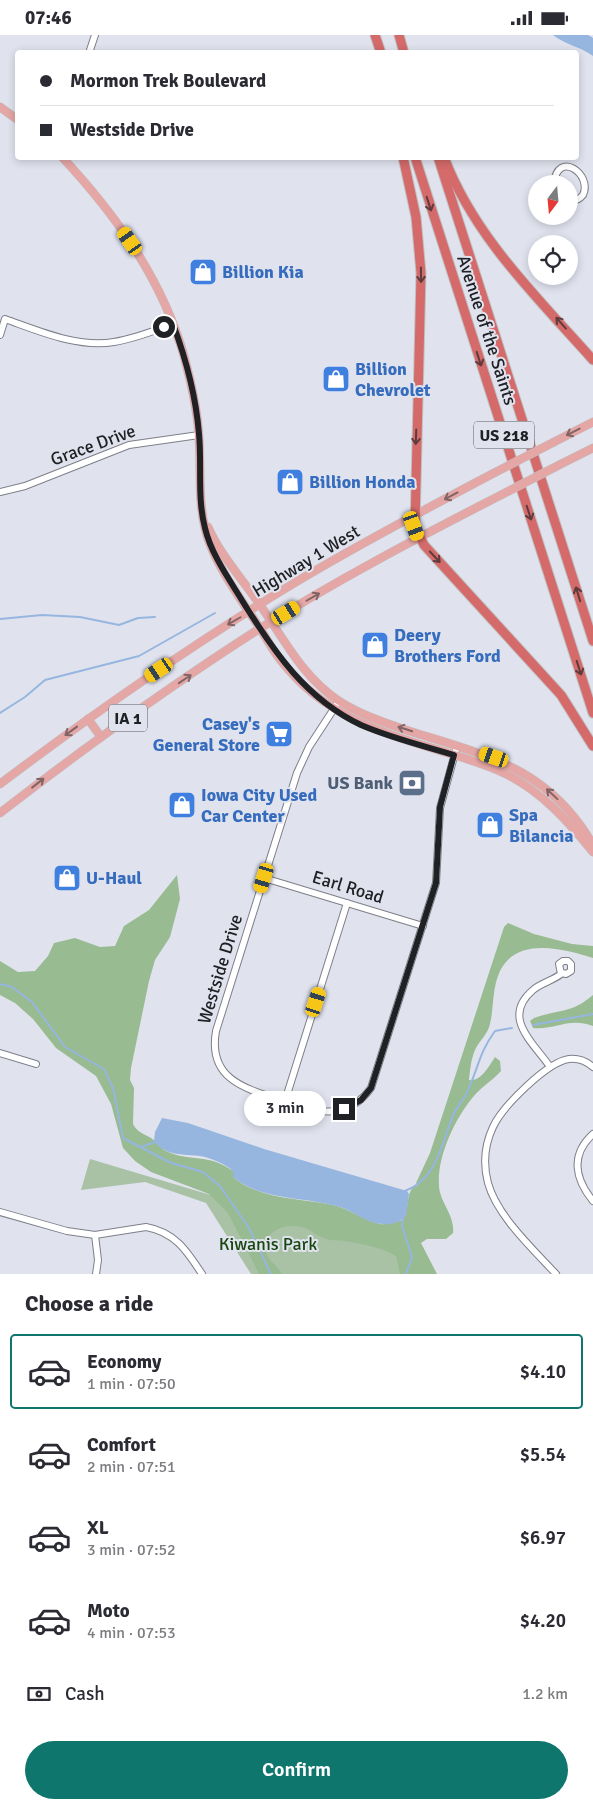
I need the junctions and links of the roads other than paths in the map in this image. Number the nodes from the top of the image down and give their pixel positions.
1 (95, 35) edge
2 (375, 35) edge
3 (399, 35) edge
4 (90, 50) edge
5 (379, 50) edge
6 (403, 50) edge
7 (0, 107) edge
8 (15, 118) edge
9 (65, 160) edge
10 (404, 160) edge
11 (415, 160) edge
12 (439, 160) edge
13 (445, 160) edge
14 (556, 175) edge
15 (590, 190) edge
16 (578, 199) edge
17 (173, 324) junction
18 (0, 335) edge
19 (593, 360) edge
20 (593, 422) edge
21 (199, 435) junction
22 (593, 448) edge
23 (0, 492) edge
24 (203, 513) junction
25 (414, 515) junction
26 (419, 538) junction
27 (260, 605) junction
28 (249, 612) junction
29 (271, 622) junction
30 (260, 629) junction
31 (593, 641) edge
32 (339, 701) junction
33 (333, 709) junction
34 (593, 713) edge
35 (88, 719) junction
36 (102, 737) junction
37 (457, 746) junction
38 (593, 746) edge
39 (454, 755) junction
40 (0, 784) edge
41 (0, 813) edge
42 (593, 845) edge
43 (593, 852) edge
44 (264, 878) junction
45 (347, 903) junction
46 (423, 926) junction
47 (562, 973) dead end
48 (0, 1053) edge
49 (36, 1064) dead end
50 (550, 1067) junction
51 (593, 1067) edge
52 (285, 1101) junction
53 (593, 1134) edge
54 (593, 1201) edge
55 (0, 1212) edge
56 (95, 1235) junction
57 (96, 1274) edge
58 (202, 1274) edge
59 (556, 1274) edge

1 - 4 street
2 - 5 highway
3 - 6 highway
7 - 8 main road
9 - 17 main road
10 -> 25 highway
11 -> 34 highway, Avenue of the Saints / US 218
31 -> 12 highway, Avenue of the Saints / US 218
19 -> 13 highway
14 - 15 street
15 - 16 street
17 - 18 street
17 - 21 main road
20 -> 25 main road, Highway 1 West / IA 1, bridge
21 - 23 street, Grace Drive
21 - 24 main road
22 - 26 main road, Highway 1 West / IA 1, bridge
24 - 27 main road
24 - 28 main road
25 - 26 highway
25 - 27 main road, Highway 1 West / IA 1
29 -> 26 main road, Highway 1 West / IA 1
26 -> 38 highway
27 - 28 main road, Highway 1 West / IA 1
27 - 29 main road
28 - 30 main road
28 -> 35 main road, Highway 1 West / IA 1
29 - 30 main road, Highway 1 West / IA 1
29 - 32 main road
30 - 33 main road
36 -> 30 main road, Highway 1 West / IA 1
32 - 33 street, Westside Drive
37 -> 32 main road
33 - 39 main road
33 - 44 street, Westside Drive
35 - 36 main road
35 -> 40 main road, Highway 1 West / IA 1
41 -> 36 main road, Highway 1 West / IA 1
37 - 39 street, Westside Drive
42 -> 37 main road
39 - 43 main road
39 - 46 street, Westside Drive
44 - 45 street, Earl Road
44 - 52 street, Westside Drive
45 - 46 street, Earl Road
45 - 52 street
46 - 52 street, Westside Drive
47 - 50 street
48 - 49 street
50 - 51 street
50 - 59 street
53 - 54 street
55 - 56 street
56 - 57 street
56 - 58 street

